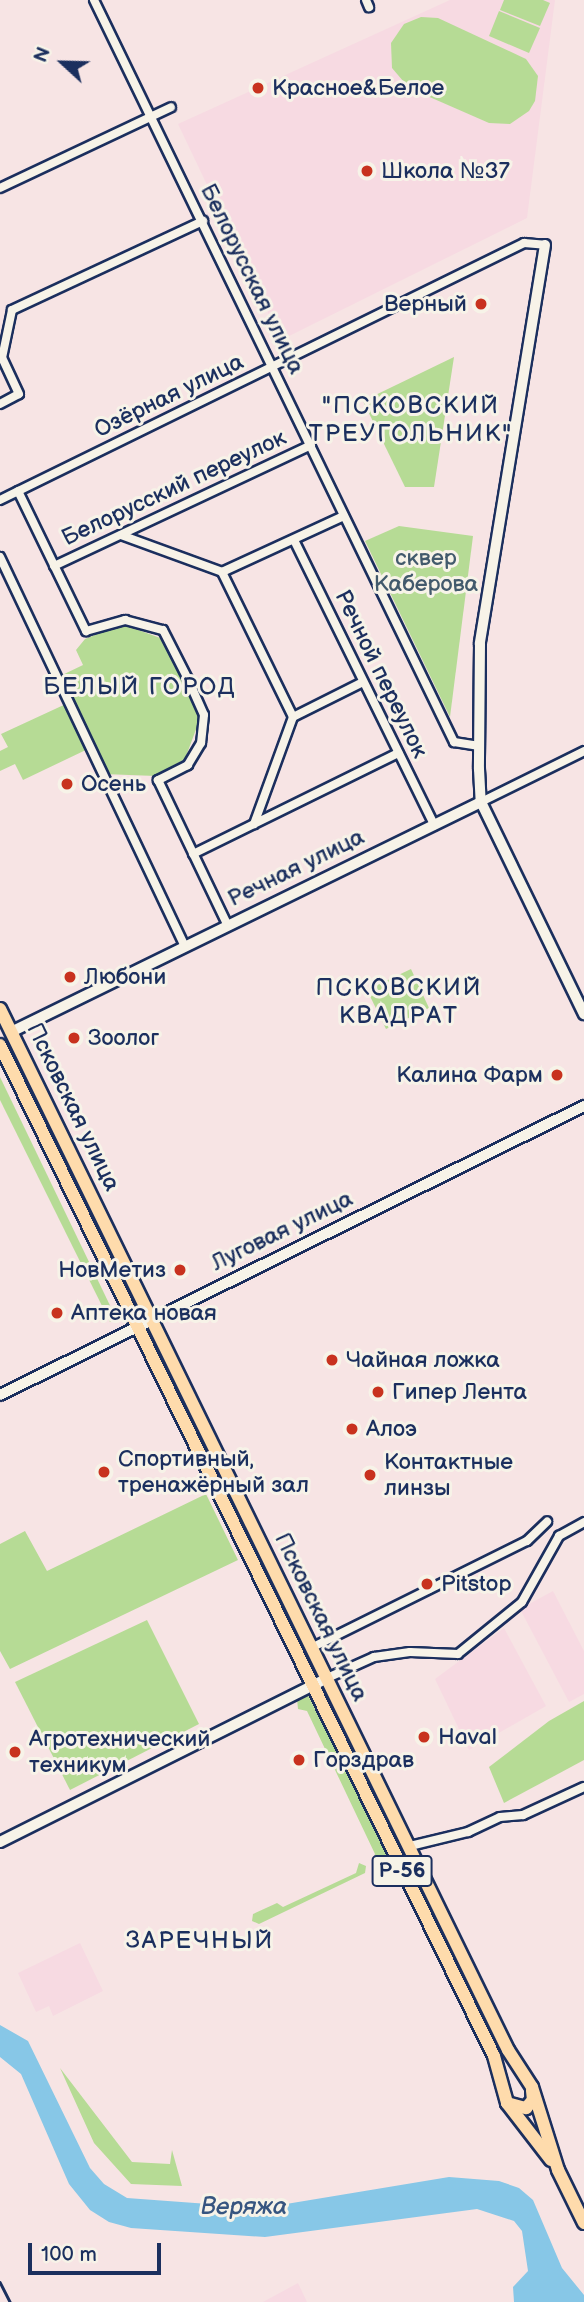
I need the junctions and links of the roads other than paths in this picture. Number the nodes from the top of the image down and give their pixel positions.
1 (94, 0) edge
2 (171, 107) dead end
3 (153, 117) junction
4 (0, 188) edge
5 (203, 220) junction
6 (545, 245) joint
7 (273, 367) junction
8 (0, 404) edge
9 (311, 445) junction
10 (18, 491) junction
11 (0, 500) edge
12 (344, 516) junction
13 (121, 535) junction
14 (294, 540) junction
15 (0, 557) edge
16 (54, 566) junction
17 (222, 572) junction
18 (363, 682) junction
19 (293, 717) junction
20 (478, 746) junction
21 (584, 751) edge
22 (398, 753) junction
23 (481, 802) junction
24 (254, 824) junction
25 (433, 825) junction
26 (193, 854) junction
27 (227, 924) junction
28 (184, 945) junction
29 (0, 1009) edge
30 (584, 1014) edge
31 (13, 1031) junction
32 (0, 1045) edge
33 (584, 1106) edge
34 (52, 1109) junction
35 (35, 1115) junction
36 (153, 1318) junction
37 (138, 1325) junction
38 (0, 1395) edge
39 (547, 1522) dead end
40 (584, 1522) edge
41 (313, 1647) junction
42 (327, 1678) junction
43 (313, 1685) junction
44 (584, 1787) edge
45 (0, 1842) edge
46 (410, 1846) junction
47 (532, 2087) junction
48 (507, 2103) junction
49 (558, 2170) junction
50 (584, 2224) edge

1 - 3 street, Белорусская улица
2 - 3 street
3 - 4 street
3 - 5 street, Белорусская улица
5 - 7 street, Белорусская улица
5 - 8 street
6 - 7 street, Озёрная улица
6 - 20 street
7 - 9 street, Белорусская улица
7 - 10 street, Озёрная улица
9 - 12 street, Белорусская улица
9 - 13 street, Белорусский переулок
10 - 11 street, Озёрная улица
10 - 16 street
12 - 14 street
12 - 20 street, Белорусская улица
13 - 16 street, Белорусский переулок
13 - 17 street
14 - 17 street
14 - 18 street, Речной переулок
15 - 28 street
16 - 26 street
17 - 19 street
18 - 19 street
18 - 22 street, Речной переулок
19 - 24 street
20 - 23 street
21 - 23 street, Речная улица
22 - 24 street
22 - 25 street, Речной переулок
23 - 25 street, Речная улица
23 - 30 street
24 - 26 street
25 - 27 street, Речная улица
26 - 27 street
27 - 28 street, Речная улица
28 - 31 street, Речная улица
29 - 31 main road, Псковская улица
31 - 34 main road, Псковская улица
32 - 35 main road, Псковская улица / Р-56
33 - 36 street, Луговая улица
34 - 35 main road
34 - 36 main road, Псковская улица
35 - 37 main road, Псковская улица / Р-56
36 - 37 street, Луговая улица
36 - 41 main road, Псковская улица
37 - 38 street, Луговая улица
37 - 43 main road, Псковская улица / Р-56
39 - 41 street
40 - 42 street
41 - 42 main road, Псковская улица
42 - 43 street
42 - 46 main road, Псковская улица
43 - 45 street
43 - 48 main road, Псковская улица / Р-56
44 - 46 street
46 - 47 main road, Псковская улица
47 - 48 main road
47 - 49 main road, Псковская улица
48 - 49 main road, Псковская улица / Р-56
49 - 50 main road, Псковская улица / Р-56

